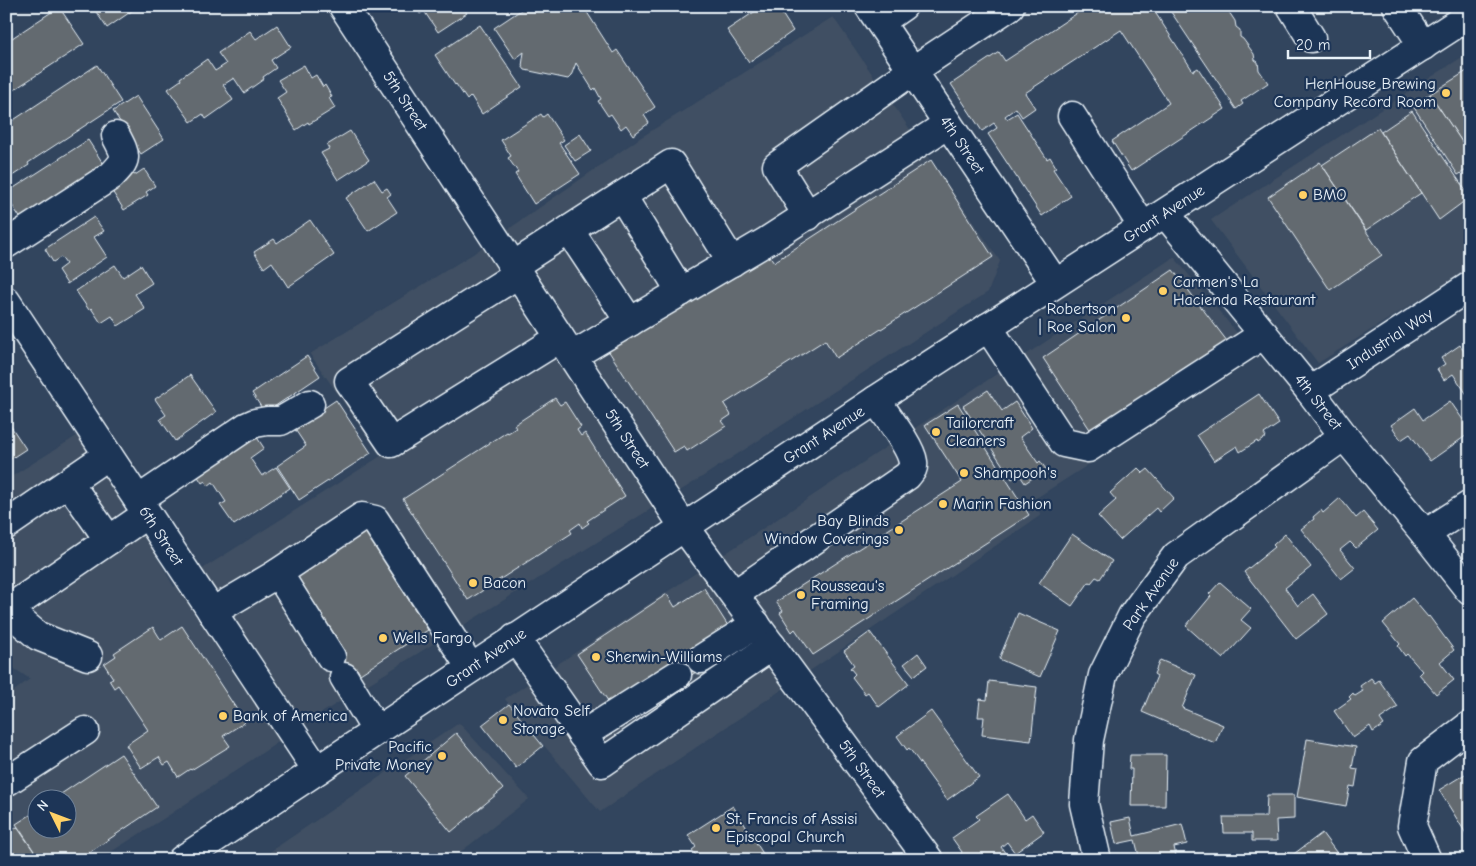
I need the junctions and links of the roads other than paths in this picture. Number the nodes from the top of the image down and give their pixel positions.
1 (343, 6) edge
2 (903, 6) edge
3 (1010, 6) edge
4 (1291, 6) edge
5 (1397, 6) edge
6 (875, 14) edge
7 (1470, 15) edge
8 (1311, 38) dead end
9 (1423, 46) junction
10 (912, 71) junction
11 (1072, 116) dead end
12 (948, 124) junction
13 (116, 136) dead end
14 (622, 196) junction
15 (808, 216) junction
16 (1154, 220) junction
17 (569, 230) junction
18 (6, 244) edge
19 (732, 262) junction
20 (516, 270) junction
21 (1054, 284) junction
22 (1470, 286) edge
23 (681, 292) junction
24 (6, 301) edge
25 (630, 322) junction
26 (988, 327) junction
27 (1264, 334) junction
28 (566, 347) junction
29 (1310, 391) junction
30 (876, 400) junction
31 (310, 404) dead end
32 (1344, 436) junction
33 (108, 455) junction
34 (69, 483) junction
35 (1470, 505) edge
36 (143, 507) junction
37 (6, 525) edge
38 (684, 527) junction
39 (1425, 534) junction
40 (109, 540) junction
41 (278, 573) junction
42 (1470, 591) edge
43 (735, 594) junction
44 (7, 609) edge
45 (212, 612) junction
46 (756, 624) junction
47 (515, 638) junction
48 (772, 646) junction
49 (88, 656) dead end
50 (701, 659) dead end
51 (471, 668) junction
52 (677, 674) dead end
53 (1470, 725) edge
54 (376, 730) junction
55 (85, 731) dead end
56 (582, 735) junction
57 (317, 770) junction
58 (6, 782) edge
59 (182, 860) edge
60 (929, 860) edge
61 (1097, 860) edge
62 (1428, 860) edge

1 - 20 street, 5th Street
2 - 6 street
3 - 10 street
4 - 8 street
5 - 9 street
6 - 10 street, 4th Street
7 - 9 street, Grant Avenue
9 - 16 street, Grant Avenue
10 - 12 street, 4th Street
10 - 15 street
11 - 16 street, 4th Street
12 - 15 street
12 - 21 street, 4th Street
13 - 18 street
14 - 17 street
14 - 19 street
14 - 23 street
15 - 19 street
16 - 21 street, Grant Avenue
16 - 27 street, 4th Street
17 - 20 street
17 - 25 street
19 - 23 street
20 - 28 street, 5th Street
20 - 28 street
21 - 26 street, Grant Avenue
22 - 29 street, Industrial Way
23 - 25 street
24 - 33 street, 6th Street
25 - 28 street
26 - 27 street
26 - 30 street, Grant Avenue
27 - 29 street, 4th Street
28 - 38 street, 5th Street
29 - 32 street, 4th Street
30 - 38 street, Grant Avenue
30 - 43 street
31 - 36 street
32 - 39 street, 4th Street
32 - 61 street, Park Avenue
33 - 34 street
33 - 36 street, 6th Street
34 - 37 street
34 - 40 street
35 - 39 street
36 - 40 street
36 - 45 street, 6th Street
38 - 43 street, 5th Street
38 - 47 street, Grant Avenue
39 - 42 street, 4th Street
40 - 44 street
41 - 45 street
41 - 51 street
41 - 54 street
43 - 46 street, 5th Street
44 - 49 street
45 - 57 street, 6th Street
46 - 48 street, 5th Street
46 - 50 street
47 - 51 street, Grant Avenue
47 - 56 street
48 - 56 street
48 - 60 street, 5th Street
51 - 54 street, Grant Avenue
52 - 56 street
53 - 62 street
54 - 57 street, Grant Avenue
55 - 58 street
57 - 59 street, Grant Avenue

